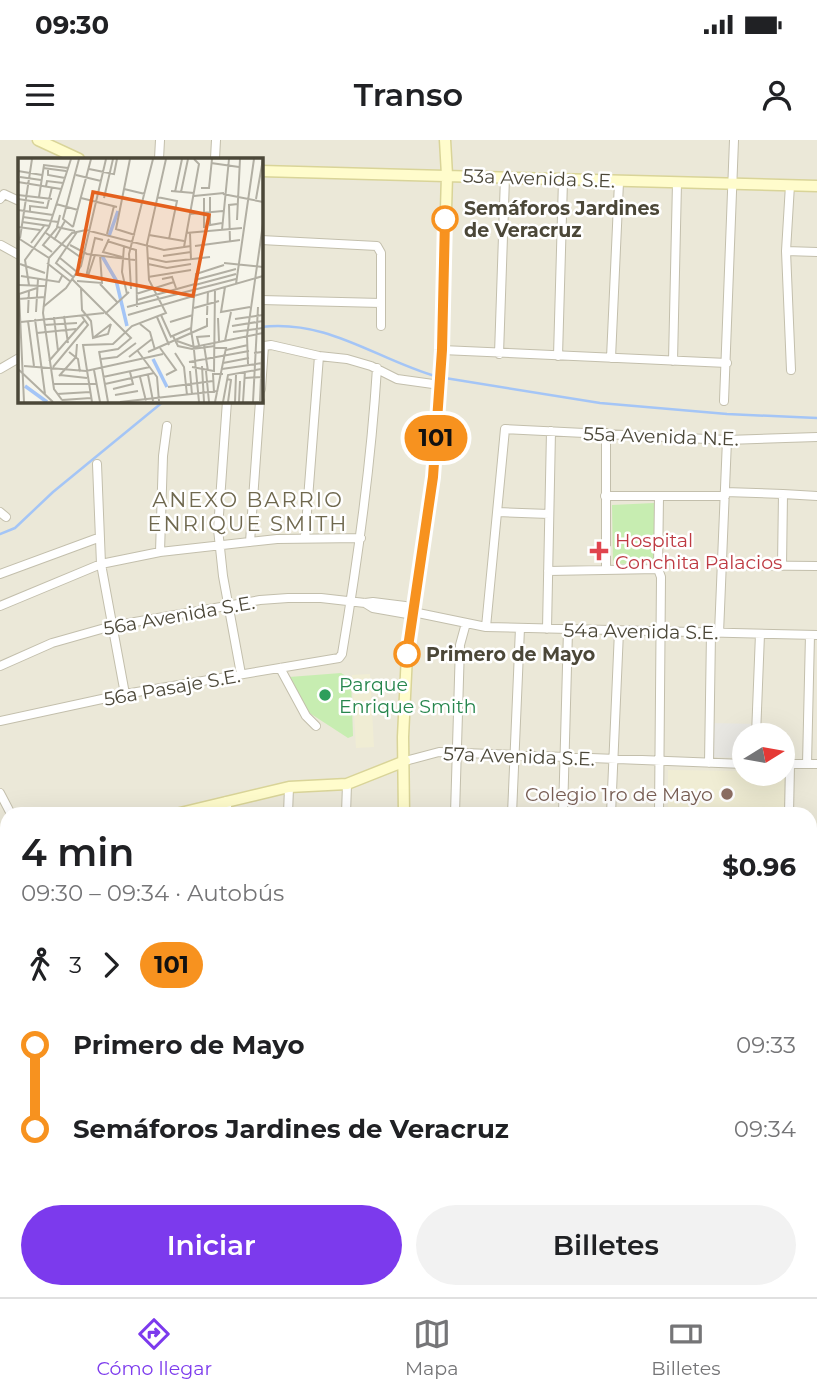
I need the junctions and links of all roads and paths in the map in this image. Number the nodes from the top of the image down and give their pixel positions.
1 (38, 140) edge
2 (160, 140) edge
3 (216, 140) edge
4 (445, 140) edge
5 (734, 140) edge
6 (77, 158) edge
7 (159, 158) edge
8 (215, 158) edge
9 (262, 171) edge
10 (447, 175) junction
11 (505, 177) junction
12 (564, 180) junction
13 (620, 182) junction
14 (677, 183) junction
15 (733, 184) junction
16 (790, 185) junction
17 (817, 186) edge
18 (0, 199) edge
19 (18, 201) edge
20 (262, 240) edge
21 (1, 245) edge
22 (786, 251) junction
23 (817, 252) edge
24 (18, 254) edge
25 (262, 300) edge
26 (381, 303) junction
27 (381, 326) dead end
28 (442, 350) junction
29 (499, 354) junction
30 (319, 356) junction
31 (558, 356) junction
32 (611, 358) junction
33 (18, 359) edge
34 (673, 361) junction
35 (727, 363) junction
36 (377, 368) junction
37 (0, 369) edge
38 (791, 370) dead end
39 (262, 375) edge
40 (440, 380) junction
41 (724, 401) dead end
42 (227, 402) edge
43 (260, 402) edge
44 (167, 426) dead end
45 (551, 431) junction
46 (606, 433) junction
47 (817, 437) edge
48 (727, 440) junction
49 (97, 464) dead end
50 (725, 494) junction
51 (783, 494) junction
52 (605, 496) junction
53 (817, 496) edge
54 (659, 497) junction
55 (498, 512) junction
56 (549, 513) junction
57 (99, 538) junction
58 (305, 538) junction
59 (361, 538) junction
60 (250, 542) junction
61 (219, 546) junction
62 (160, 552) junction
63 (101, 564) junction
64 (722, 565) junction
65 (782, 566) junction
66 (817, 566) edge
67 (606, 569) junction
68 (658, 569) junction
69 (548, 571) junction
70 (0, 574) edge
71 (351, 602) junction
72 (0, 606) edge
73 (228, 606) junction
74 (415, 612) junction
75 (466, 623) junction
76 (111, 626) junction
77 (486, 627) junction
78 (520, 628) junction
79 (547, 629) junction
80 (568, 630) junction
81 (619, 631) junction
82 (661, 632) junction
83 (715, 633) junction
84 (760, 634) junction
85 (813, 635) edge
86 (0, 666) edge
87 (280, 668) junction
88 (241, 674) junction
89 (125, 694) junction
90 (0, 721) edge
91 (756, 723) edge
92 (316, 726) dead end
93 (458, 752) junction
94 (514, 754) junction
95 (564, 756) junction
96 (612, 758) junction
97 (405, 761) junction
98 (660, 761) junction
99 (709, 763) junction
100 (732, 764) edge
101 (795, 764) edge
102 (807, 764) junction
103 (817, 764) edge
104 (347, 784) junction
105 (787, 786) edge
106 (289, 787) junction
107 (227, 801) junction
108 (203, 807) edge
109 (227, 807) edge
110 (288, 807) edge
111 (346, 807) edge
112 (404, 807) edge
113 (455, 807) edge
114 (512, 807) edge
115 (563, 807) edge
116 (611, 807) edge
117 (659, 807) edge
118 (789, 807) edge

1 - 6 street
2 - 7 street
3 - 8 street
4 - 10 street
5 - 15 street
9 - 10 street, 53a Avenida S.E.
10 - 11 street, 53a Avenida S.E.
10 - 28 street
11 - 12 street, 53a Avenida S.E.
11 - 29 street
12 - 13 street, 53a Avenida S.E.
12 - 31 street
13 - 14 street, 53a Avenida S.E.
13 - 32 street
14 - 15 street, 53a Avenida S.E.
14 - 34 street
15 - 16 street, 53a Avenida S.E.
15 - 35 street
16 - 17 street, 53a Avenida S.E.
16 - 22 street
18 - 19 street
20 - 26 street
21 - 24 street
22 - 23 street
22 - 38 street
25 - 26 street
26 - 27 street
28 - 29 street
28 - 40 street
29 - 31 street
30 - 36 street
30 - 39 street
30 - 58 street
31 - 32 street
32 - 34 street
33 - 37 street
34 - 35 street
35 - 41 street
36 - 40 street
36 - 59 street
40 - 74 street
42 - 61 street
43 - 60 street
44 - 62 street
45 - 46 street, 55a Avenida N.E.
45 - 55 street, 55a Avenida N.E.
45 - 56 street
46 - 48 street, 55a Avenida N.E.
46 - 52 street
47 - 48 street, 55a Avenida N.E.
48 - 50 street
49 - 57 street
50 - 51 street
50 - 54 street
50 - 64 street
51 - 53 street
51 - 65 street
52 - 54 street
52 - 67 street
54 - 68 street
55 - 56 street
55 - 77 street
56 - 69 street
57 - 63 street
57 - 70 street
58 - 59 street
58 - 60 street
59 - 71 street
60 - 61 street
61 - 62 street
61 - 73 street
62 - 63 street
63 - 72 street
63 - 76 street
64 - 65 street
64 - 83 street
65 - 66 street
67 - 68 street
67 - 69 street
68 - 82 street
69 - 79 street
71 - 73 street, 56a Avenida S.E.
71 - 74 street, 56a Avenida S.E.
71 - 87 street, 56a Pasaje S.E.
73 - 76 street, 56a Avenida S.E.
73 - 88 street
74 - 75 street, 56a Avenida S.E.
74 - 97 street
75 - 77 street, 54a Avenida S.E.
75 - 93 street
76 - 86 street, 56a Avenida S.E.
76 - 89 street
77 - 78 street, 54a Avenida S.E.
78 - 79 street, 54a Avenida S.E.
78 - 94 street
79 - 80 street, 54a Avenida S.E.
80 - 81 street, 54a Avenida S.E.
80 - 95 street
81 - 82 street, 54a Avenida S.E.
81 - 96 street
82 - 83 street, 54a Avenida S.E.
82 - 98 street
83 - 84 street, 54a Avenida S.E.
83 - 99 street
84 - 85 street, 54a Avenida S.E.
84 - 91 street
85 - 102 street
87 - 88 street, 56a Pasaje S.E.
87 - 92 street
88 - 89 street, 56a Pasaje S.E.
89 - 90 street, 56a Pasaje S.E.
93 - 94 street, 57a Avenida S.E.
93 - 97 street, 57a Avenida S.E.
93 - 113 street
94 - 95 street, 57a Avenida S.E.
94 - 114 street
95 - 96 street, 57a Avenida S.E.
95 - 115 street
96 - 98 street, 57a Avenida S.E.
96 - 116 street
97 - 104 street, 57a Avenida S.E.
97 - 112 street
98 - 99 street, 57a Avenida S.E.
98 - 117 street
99 - 100 street, 57a Avenida S.E.
101 - 102 street
102 - 103 street
104 - 106 street, 57a Avenida S.E.
104 - 111 street
105 - 118 street
106 - 107 street, 57a Avenida S.E.
106 - 110 street
107 - 108 street, 57a Avenida S.E.
107 - 109 street

